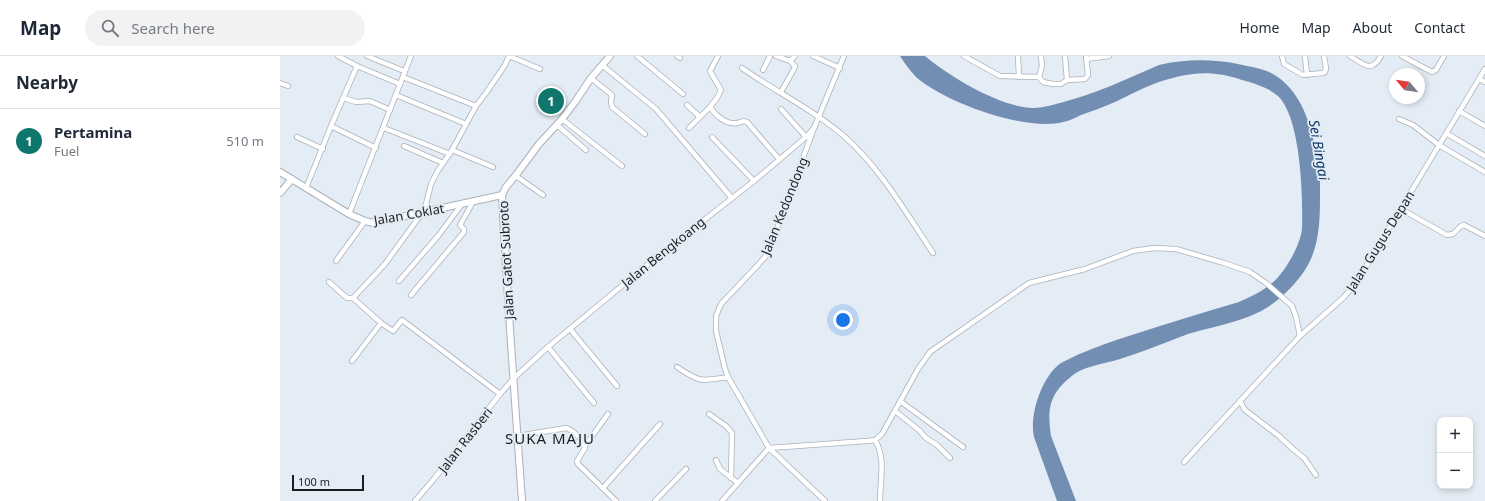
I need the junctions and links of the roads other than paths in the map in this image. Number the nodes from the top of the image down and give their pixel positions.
1 (338, 56) edge
2 (367, 56) edge
3 (411, 56) edge
4 (509, 56) edge
5 (610, 56) edge
6 (637, 56) edge
7 (718, 56) edge
8 (770, 56) edge
9 (776, 56) edge
10 (795, 56) edge
11 (813, 56) edge
12 (964, 56) edge
13 (1018, 56) edge
14 (1041, 56) edge
15 (1065, 56) edge
16 (1109, 56) edge
17 (1282, 56) edge
18 (1305, 56) edge
19 (1324, 56) edge
20 (1350, 56) edge
21 (1381, 56) edge
22 (1402, 56) edge
23 (1442, 56) edge
24 (842, 57) edge
25 (1086, 57) edge
26 (790, 61) junction
27 (602, 65) junction
28 (357, 66) junction
29 (742, 68) dead end
30 (840, 68) junction
31 (540, 69) dead end
32 (1485, 69) edge
33 (763, 70) dead end
34 (404, 71) junction
35 (1307, 74) junction
36 (403, 77) junction
37 (1019, 77) junction
38 (1039, 77) junction
39 (591, 78) junction
40 (1479, 79) junction
41 (1067, 80) junction
42 (1485, 82) edge
43 (280, 83) edge
44 (400, 84) junction
45 (288, 86) dead end
46 (781, 92) junction
47 (683, 94) dead end
48 (396, 95) junction
49 (343, 98) junction
50 (687, 105) dead end
51 (476, 106) junction
52 (710, 107) junction
53 (781, 109) dead end
54 (390, 110) junction
55 (1459, 112) junction
56 (700, 117) junction
57 (819, 117) junction
58 (562, 119) junction
59 (1399, 119) dead end
60 (466, 124) junction
61 (556, 125) junction
62 (331, 126) junction
63 (1485, 126) edge
64 (384, 128) junction
65 (689, 128) dead end
66 (814, 128) junction
67 (1446, 133) junction
68 (645, 134) dead end
69 (297, 137) dead end
70 (712, 137) dead end
71 (806, 137) junction
72 (1439, 145) junction
73 (404, 146) dead end
74 (376, 148) junction
75 (323, 149) junction
76 (586, 150) dead end
77 (451, 152) junction
78 (1485, 156) edge
79 (779, 159) junction
80 (443, 163) junction
81 (622, 166) dead end
82 (493, 167) dead end
83 (280, 172) edge
84 (1485, 172) edge
85 (516, 176) junction
86 (292, 179) junction
87 (754, 181) junction
88 (306, 188) junction
89 (280, 193) edge
90 (502, 195) junction
91 (543, 195) dead end
92 (731, 197) junction
93 (473, 202) junction
94 (462, 204) junction
95 (1401, 209) junction
96 (423, 212) junction
97 (349, 214) junction
98 (365, 221) junction
99 (1485, 236) edge
100 (933, 253) dead end
101 (336, 260) dead end
102 (399, 281) dead end
103 (329, 282) dead end
104 (411, 295) dead end
105 (353, 298) junction
106 (381, 323) junction
107 (570, 329) junction
108 (1300, 336) junction
109 (548, 347) junction
110 (352, 361) dead end
111 (677, 367) dead end
112 (728, 376) junction
113 (514, 378) junction
114 (617, 386) dead end
115 (500, 394) junction
116 (900, 401) junction
117 (1240, 401) junction
118 (594, 403) dead end
119 (895, 411) junction
120 (608, 414) dead end
121 (709, 414) dead end
122 (660, 424) dead end
123 (518, 436) junction
124 (875, 440) junction
125 (585, 446) junction
126 (963, 447) dead end
127 (769, 448) junction
128 (950, 458) dead end
129 (716, 460) dead end
130 (1184, 462) dead end
131 (686, 469) dead end
132 (1316, 475) dead end
133 (731, 478) junction
134 (738, 484) junction
135 (603, 488) junction
136 (415, 501) edge
137 (522, 501) edge
138 (616, 501) edge
139 (655, 501) edge
140 (722, 501) edge
141 (825, 501) edge
142 (880, 501) edge

1 - 28 street
2 - 34 street
3 - 34 street
4 - 31 street
4 - 51 street
5 - 27 main road, Jalan Gatot Subroto
6 - 47 street
7 - 52 street
8 - 33 street
9 - 26 street
10 - 26 street
11 - 30 street
12 - 37 street
13 - 37 street
14 - 38 street
15 - 41 street
16 - 25 street
17 - 35 street
18 - 35 street
19 - 35 street
20 - 21 street
22 - 23 street
24 - 30 street, Jalan Kedondong
25 - 41 street
26 - 46 street
27 - 39 main road, Jalan Gatot Subroto
27 - 92 street
28 - 44 street
28 - 49 street
29 - 46 street
30 - 57 street, Jalan Kedondong
32 - 40 street, Jalan Gugus Depan
34 - 36 street
36 - 44 street
36 - 51 street
37 - 38 street
38 - 41 street
39 - 58 main road, Jalan Gatot Subroto
39 - 68 street
40 - 42 street
40 - 55 street, Jalan Gugus Depan
43 - 45 street
44 - 48 street
46 - 57 street
48 - 54 street
48 - 60 street
49 - 54 street
49 - 62 street
50 - 56 street
51 - 60 street
52 - 56 street
52 - 79 street
53 - 71 street
54 - 64 street
55 - 63 street
55 - 67 street, Jalan Gugus Depan
56 - 65 street
57 - 66 street, Jalan Kedondong
57 - 100 street
58 - 61 main road, Jalan Gatot Subroto
58 - 81 street
59 - 72 street
60 - 77 street
61 - 76 street
61 - 85 main road, Jalan Gatot Subroto
62 - 74 street
62 - 75 street
64 - 74 street
64 - 77 street
66 - 71 street, Jalan Bengkoang
66 - 112 street, Jalan Kedondong
67 - 72 street, Jalan Gugus Depan
67 - 78 street
69 - 75 street
70 - 87 street
71 - 79 street, Jalan Bengkoang
72 - 84 street
72 - 95 street, Jalan Gugus Depan
73 - 80 street
74 - 97 street
75 - 88 street
77 - 80 street
77 - 82 street
79 - 87 street, Jalan Bengkoang
80 - 96 street
83 - 86 main road, Jalan Coklat
85 - 90 main road, Jalan Gatot Subroto
85 - 91 street
86 - 88 main road, Jalan Coklat
86 - 89 main road
87 - 92 street, Jalan Bengkoang
88 - 97 main road, Jalan Coklat
90 - 93 main road, Jalan Coklat
90 - 113 main road, Jalan Gatot Subroto
92 - 107 street, Jalan Bengkoang
93 - 94 main road, Jalan Coklat
93 - 104 street
94 - 96 main road, Jalan Coklat
94 - 102 street
95 - 99 street
95 - 108 street, Jalan Gugus Depan
96 - 98 main road, Jalan Coklat
96 - 105 street
97 - 98 main road, Jalan Coklat
98 - 101 street
103 - 105 street
105 - 106 street
106 - 110 street
106 - 115 street
107 - 109 street, Jalan Bengkoang
107 - 114 street
108 - 116 street
108 - 117 street, Jalan Gugus Depan
109 - 113 street, Jalan Bengkoang
109 - 118 street
111 - 112 street
112 - 127 street, Jalan Kedondong
113 - 115 street, Jalan Rasberi
113 - 123 main road, Jalan Gatot Subroto
115 - 136 street, Jalan Rasberi
116 - 119 street
116 - 126 street
117 - 130 street, Jalan Gugus Depan
117 - 132 street
119 - 124 street
119 - 128 street
120 - 125 street
121 - 133 street
122 - 135 street
123 - 125 street
123 - 137 main road, Jalan Gatot Subroto
124 - 127 street
124 - 142 street
125 - 135 street
127 - 134 street
127 - 141 street, Jalan Kedondong
129 - 133 street
131 - 139 street
133 - 134 street
134 - 140 street
135 - 138 street

